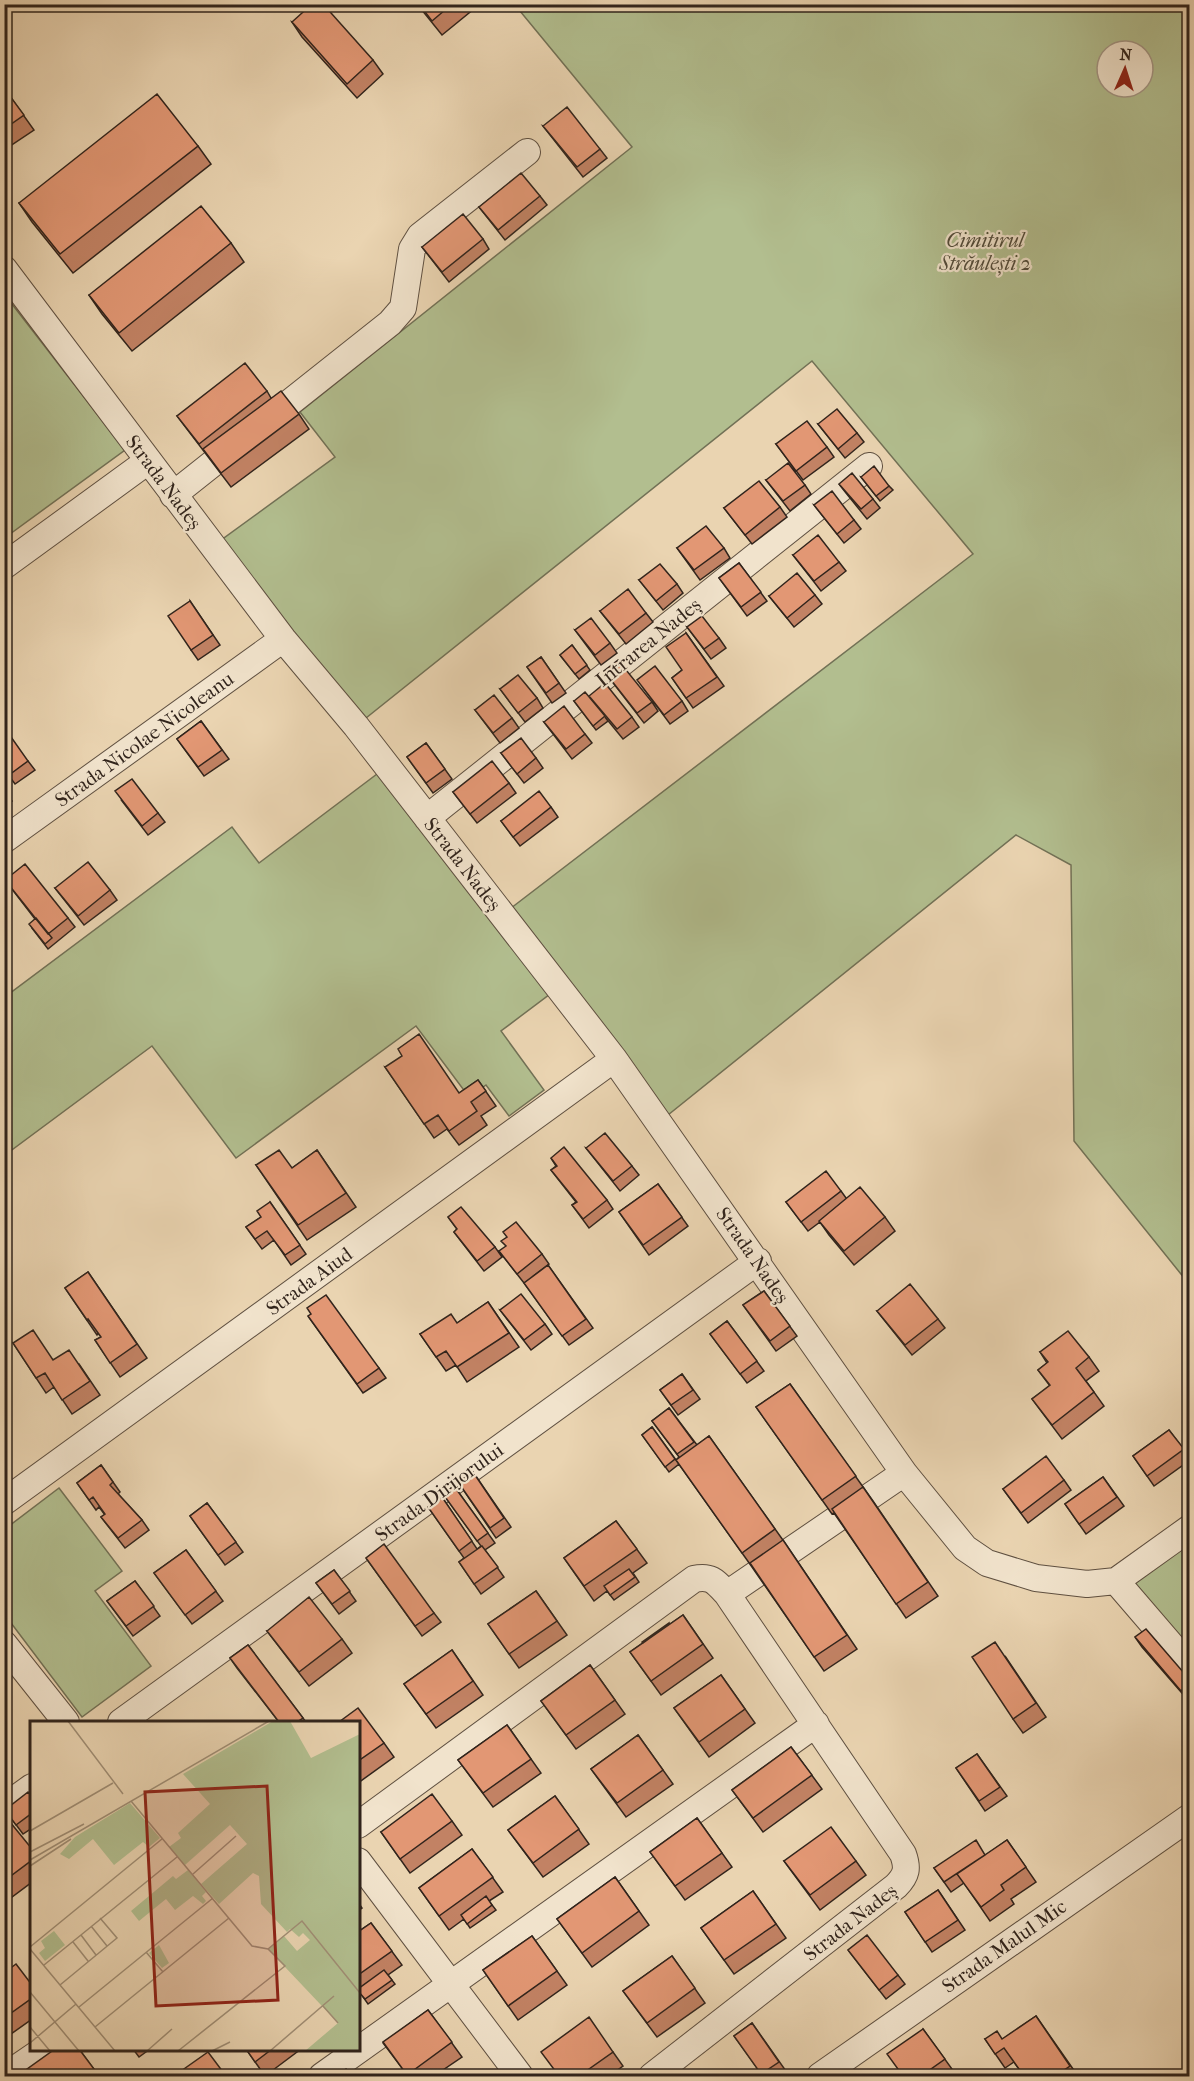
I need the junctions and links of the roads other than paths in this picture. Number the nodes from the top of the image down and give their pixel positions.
1 (527, 152) dead end
2 (4, 269) edge
3 (148, 461) junction
4 (869, 465) dead end
5 (173, 495) junction
6 (4, 566) edge
7 (284, 639) junction
8 (427, 818) junction
9 (4, 840) edge
10 (614, 1059) junction
11 (758, 1261) junction
12 (904, 1473) junction
13 (4, 1502) edge
14 (1190, 1528) edge
15 (1116, 1581) junction
16 (727, 1594) junction
17 (4, 1644) edge
18 (1190, 1667) edge
19 (65, 1721) edge
20 (122, 1721) edge
21 (816, 1724) junction
22 (30, 1789) edge
23 (4, 1807) edge
24 (1190, 1817) edge
25 (360, 1824) edge
26 (360, 1864) edge
27 (451, 1983) junction
28 (360, 2049) edge
29 (40, 2051) edge
30 (357, 2051) edge
31 (5, 2076) edge
32 (322, 2076) edge
33 (520, 2076) edge
34 (652, 2076) edge
35 (820, 2076) edge

1 - 5 street
2 - 3 street, Strada Nadeș
3 - 5 street, Strada Nadeș
3 - 6 street
4 - 8 street, Intrarea Nadeș
5 - 7 street, Strada Nadeș
7 - 8 street, Strada Nadeș
7 - 9 street, Strada Nicolae Nicoleanu
8 - 10 street, Strada Nadeș
10 - 11 street, Strada Nadeș
10 - 13 street, Strada Aiud
11 - 12 street, Strada Nadeș
11 - 20 street, Strada Dirijorului
12 - 15 street, Strada Nadeș
12 - 16 street
14 - 15 street
15 - 18 street
16 - 21 street, Strada Nadeș
16 - 25 street, Strada Nadeș
17 - 19 street
21 - 27 street
21 - 34 street, Strada Nadeș
22 - 23 street
24 - 35 street, Strada Malul Mic
26 - 27 street
27 - 28 street
27 - 33 street
29 - 31 street
30 - 32 street

